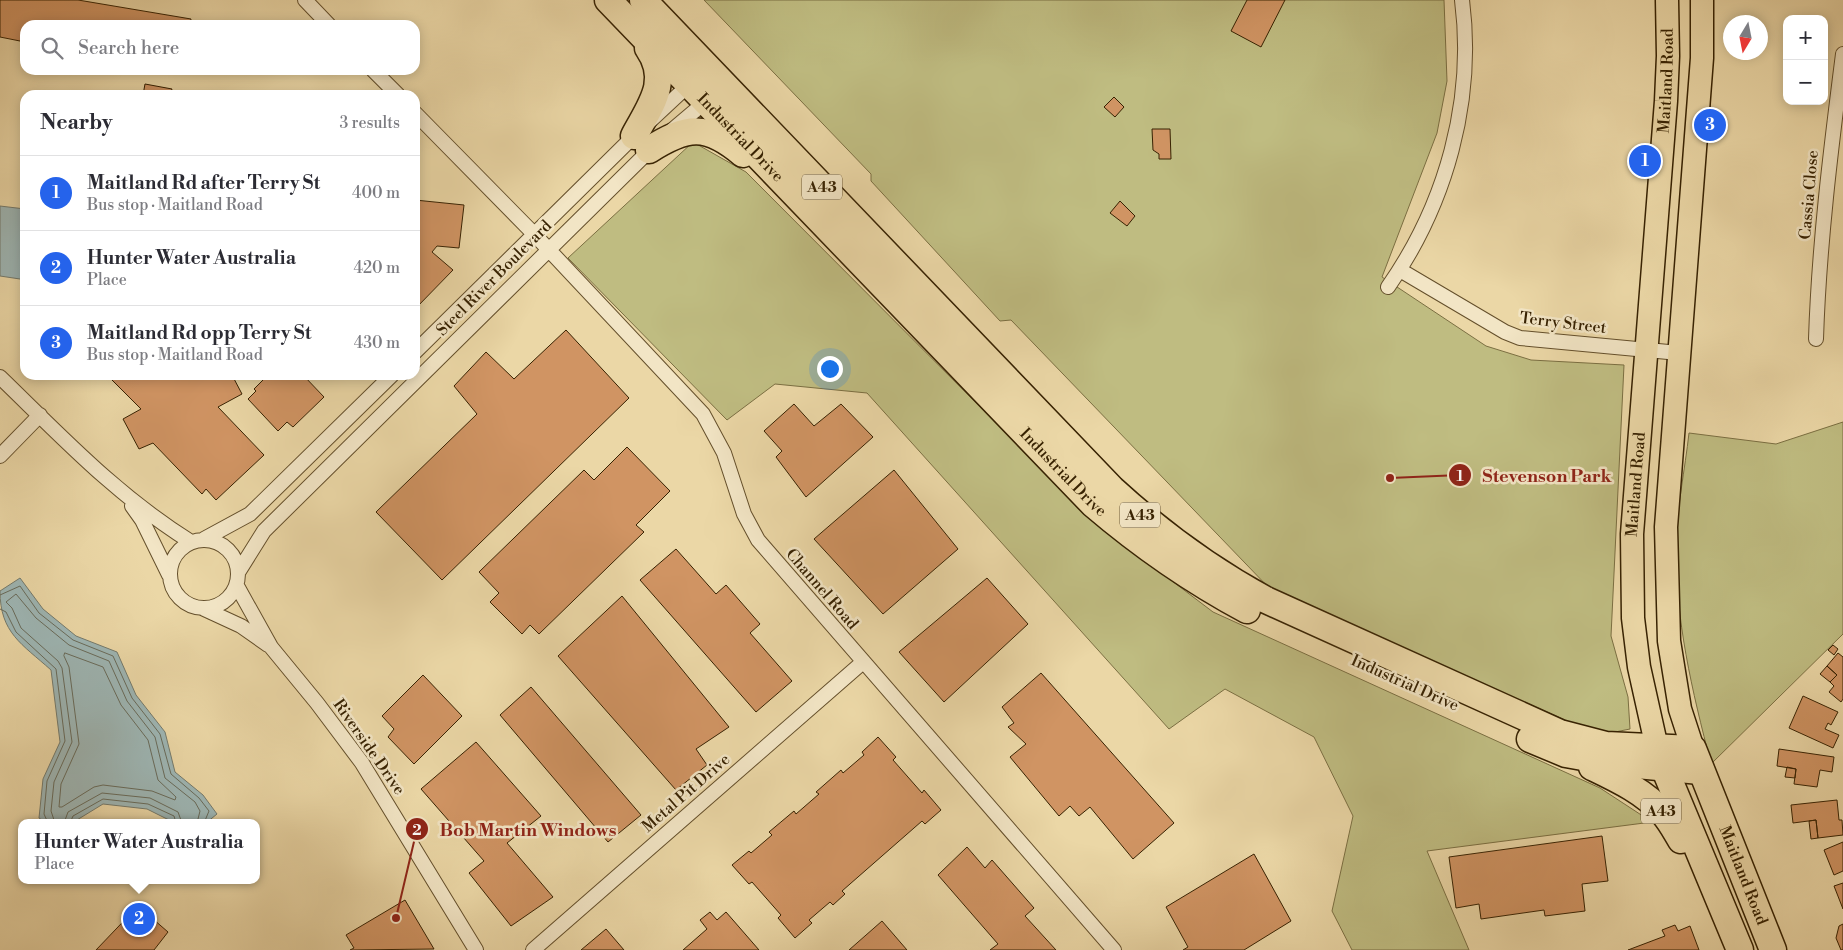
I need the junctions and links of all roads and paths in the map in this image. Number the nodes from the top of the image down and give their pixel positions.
1 (305, 0) edge
2 (608, 0) edge
3 (643, 0) edge
4 (1462, 0) edge
5 (1667, 0) edge
6 (1702, 0) edge
7 (324, 20) edge
8 (636, 30) junction
9 (1843, 54) edge
10 (378, 75) edge
11 (716, 77) junction
12 (393, 90) edge
13 (697, 94) junction
14 (420, 117) edge
15 (642, 143) junction
16 (809, 208) junction
17 (534, 234) junction
18 (548, 249) junction
19 (1400, 270) junction
20 (1388, 286) dead end
21 (1816, 339) dead end
22 (420, 347) edge
23 (1647, 350) junction
24 (1679, 353) junction
25 (420, 376) edge
26 (0, 377) edge
27 (387, 380) edge
28 (416, 380) edge
29 (40, 415) junction
30 (0, 456) edge
31 (126, 498) junction
32 (197, 541) junction
33 (239, 571) junction
34 (169, 575) junction
35 (237, 586) junction
36 (202, 608) junction
37 (271, 647) junction
38 (863, 662) junction
39 (1566, 754) junction
40 (1660, 757) junction
41 (1697, 760) junction
42 (1713, 889) junction
43 (476, 950) edge
44 (533, 950) edge
45 (1114, 950) edge
46 (1740, 950) edge
47 (1773, 950) edge

1 - 7 street
2 - 8 highway, Industrial Drive / A43
3 - 11 highway, Industrial Drive / A43
4 - 19 street
5 - 23 main road, Maitland Road
6 - 24 main road, Maitland Road
8 - 13 highway, Industrial Drive / A43
8 - 15 highway
9 - 21 street, Cassia Close
10 - 12 street
11 - 13 street, Steel River Boulevard
11 - 13 street, Steel River Boulevard
11 - 40 highway, Industrial Drive / A43
13 - 15 street, Steel River Boulevard
13 - 15 street, Steel River Boulevard
13 - 16 highway, Industrial Drive / A43
14 - 17 street, Channel Road
15 - 16 highway
15 - 17 street, Steel River Boulevard
15 - 18 street, Steel River Boulevard
16 - 39 highway, Industrial Drive / A43
17 - 18 street, Channel Road
17 - 22 street, Steel River Boulevard
18 - 25 street, Steel River Boulevard
18 - 38 street, Channel Road
19 - 20 street
19 - 23 street, Terry Street
23 - 24 street, Terry Street
23 - 40 main road, Maitland Road
24 - 41 main road, Maitland Road
26 - 29 street
27 - 32 street
28 - 33 street, Steel River Boulevard
29 - 30 street
29 - 31 street
31 - 32 street
31 - 34 street
32 - 33 street
32 - 34 street
33 - 35 street
34 - 36 street
35 - 36 street
35 - 37 street, Riverside Drive
36 - 37 street, Riverside Drive
37 - 43 street, Riverside Drive
38 - 44 street, Metal Pit Drive
38 - 45 street, Channel Road
39 - 40 highway, Industrial Drive / A43
39 - 42 highway, A43
40 - 41 highway, Industrial Drive / A43
40 - 42 highway, Maitland Road / A43
41 - 47 highway, Maitland Road
42 - 46 highway, Maitland Road / A43

